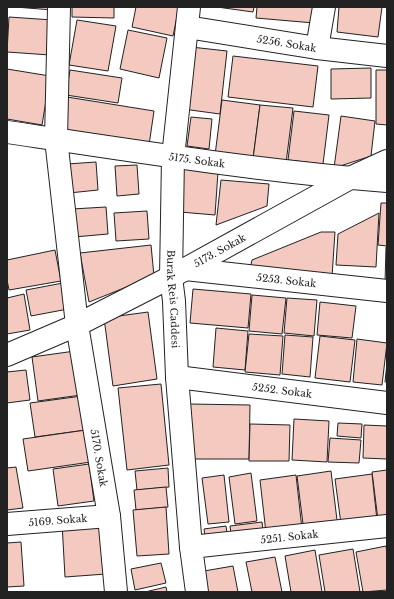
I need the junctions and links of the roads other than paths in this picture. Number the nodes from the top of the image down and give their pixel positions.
1 (59, 7) edge
2 (324, 7) edge
3 (188, 17) edge
4 (317, 48) junction
5 (387, 56) edge
6 (7, 132) edge
7 (56, 139) junction
8 (173, 157) junction
9 (387, 161) edge
10 (350, 178) junction
11 (387, 181) edge
12 (178, 273) junction
13 (387, 291) edge
14 (77, 325) junction
15 (7, 355) edge
16 (177, 377) junction
17 (387, 403) edge
18 (109, 516) junction
19 (7, 524) edge
20 (387, 526) edge
21 (191, 548) junction
22 (116, 592) edge
23 (197, 592) edge

1 - 7 street, 5170. Sokak
2 - 4 street
3 - 4 street, 5256. Sokak
3 - 8 street, Burak Reis Caddesi
4 - 5 street, 5256. Sokak
6 - 7 street, 5175. Sokak
7 - 8 street, 5175. Sokak
7 - 14 street, 5170. Sokak
8 - 10 street, 5175. Sokak
8 - 12 street, Burak Reis Caddesi
9 - 10 street, 5173. Sokak
10 - 11 street, 5175. Sokak
10 - 12 street, 5173. Sokak
12 - 13 street, 5253. Sokak
12 - 14 street, 5173. Sokak
12 - 16 street, Burak Reis Caddesi
14 - 15 street, 5173. Sokak
14 - 18 street, 5170. Sokak
16 - 17 street, 5252. Sokak
16 - 21 street, Burak Reis Caddesi
18 - 19 street, 5169. Sokak
18 - 22 street, 5170. Sokak
20 - 21 street, 5251. Sokak
21 - 23 street, Burak Reis Caddesi

